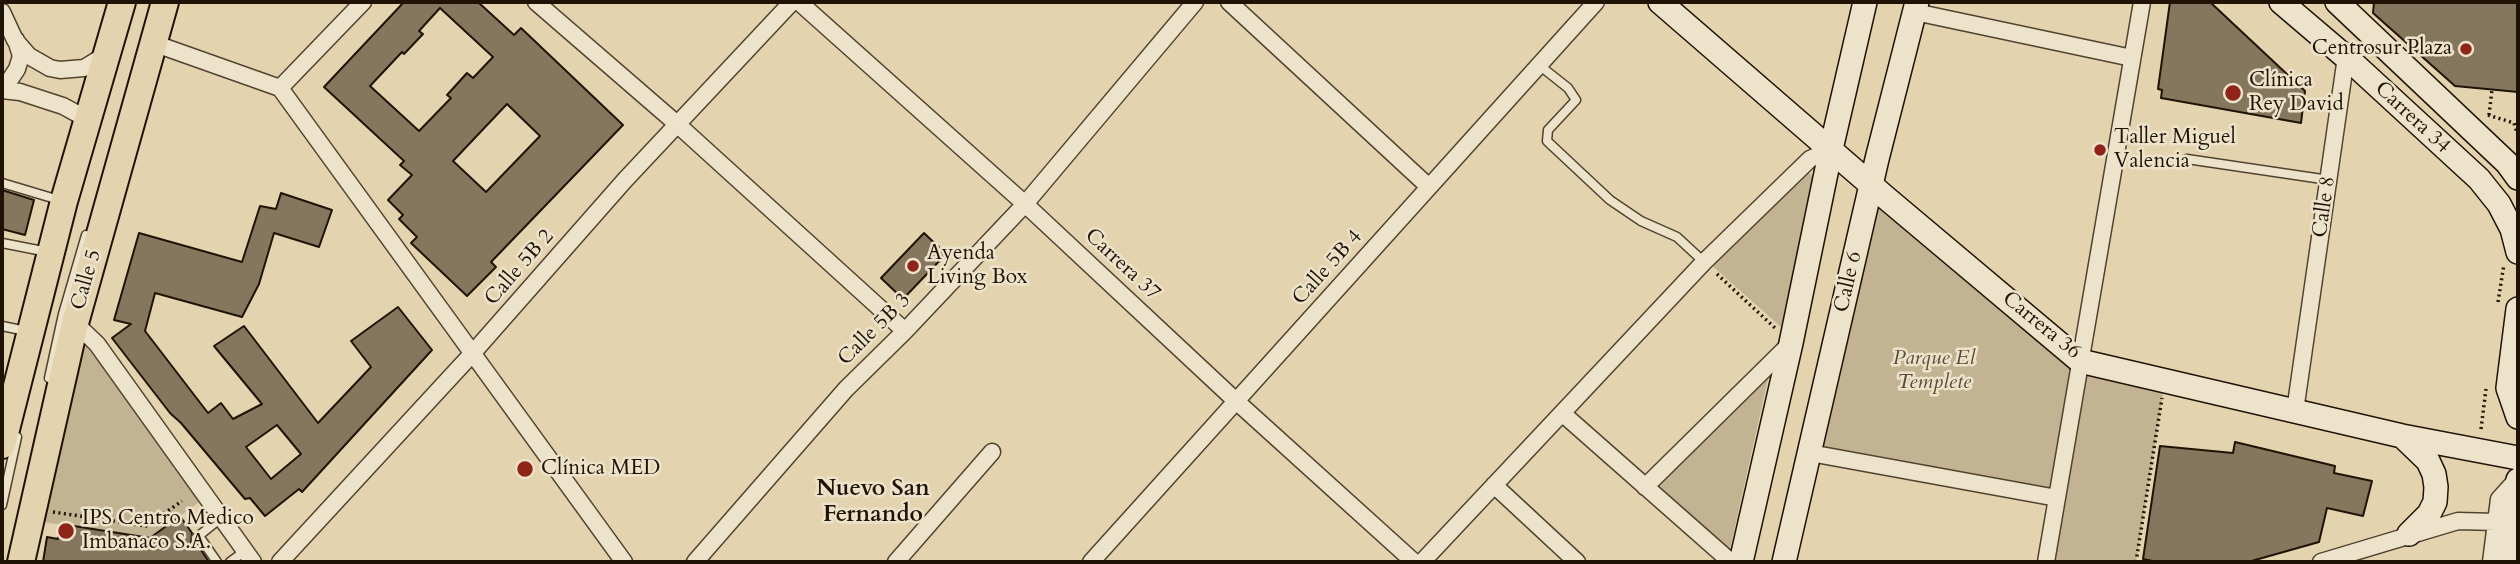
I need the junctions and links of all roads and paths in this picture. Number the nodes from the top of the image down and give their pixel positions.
1 (122, 2) edge
2 (164, 2) edge
3 (363, 2) edge
4 (536, 2) edge
5 (792, 2) edge
6 (799, 2) edge
7 (1195, 2) edge
8 (1229, 2) edge
9 (1596, 2) edge
10 (1660, 2) edge
11 (1864, 2) edge
12 (2142, 2) edge
13 (2281, 2) edge
14 (2345, 6) edge
15 (1916, 7) edge
16 (2, 12) edge
17 (16, 40) junction
18 (153, 43) junction
19 (107, 54) junction
20 (2346, 57) junction
21 (2132, 58) junction
22 (1539, 65) junction
23 (2, 88) edge
24 (280, 88) junction
25 (2492, 90) dead end
26 (2489, 115) dead end
27 (87, 119) junction
28 (677, 124) junction
29 (1831, 149) junction
30 (2187, 159) dead end
31 (2518, 178) edge
32 (2329, 180) junction
33 (2, 183) edge
34 (1871, 184) junction
35 (1429, 187) junction
36 (64, 201) junction
37 (1024, 204) junction
38 (91, 220) dead end
39 (2, 243) edge
40 (51, 253) junction
41 (2511, 258) edge
42 (1704, 262) junction
43 (52, 288) dead end
44 (2508, 307) edge
45 (37, 323) junction
46 (75, 323) junction
47 (2, 326) edge
48 (905, 331) junction
49 (1787, 339) junction
50 (471, 355) junction
51 (2080, 361) junction
52 (2165, 381) junction
53 (2487, 387) dead end
54 (46, 392) dead end
55 (1236, 401) junction
56 (2295, 411) junction
57 (1562, 413) junction
58 (2518, 417) edge
59 (20, 424) dead end
60 (2481, 429) dead end
61 (2402, 436) junction
62 (2, 445) edge
63 (992, 453) dead end
64 (1810, 453) junction
65 (2518, 458) edge
66 (2518, 479) edge
67 (1494, 485) junction
68 (1645, 487) junction
69 (2057, 498) junction
70 (182, 501) dead end
71 (2, 505) edge
72 (44, 511) dead end
73 (221, 518) junction
74 (2496, 522) junction
75 (2409, 534) junction
76 (249, 557) edge
77 (21, 562) edge
78 (217, 562) edge
79 (230, 562) edge
80 (280, 562) edge
81 (624, 562) edge
82 (695, 562) edge
83 (896, 562) edge
84 (1091, 562) edge
85 (1414, 562) edge
86 (1422, 562) edge
87 (1577, 562) edge
88 (1731, 562) edge
89 (1741, 562) edge
90 (1784, 562) edge
91 (2046, 562) edge
92 (2136, 562) edge
93 (2321, 562) edge
94 (2491, 562) edge
95 (2508, 562) edge

1 - 19 main road, Calle 5
2 - 18 main road, Calle 5
3 - 24 street
4 - 28 street
5 - 28 street, Calle 5B 2
6 - 37 street, Carrera 37
7 - 37 street, Calle 5B 3
8 - 35 street
9 - 22 street, Calle 5B 4
10 - 29 main road, Carrera 36
11 - 29 main road, Calle 6
12 - 21 street
13 - 20 main road, Carrera 34
14 - 20 main road, Calle 8
14 - 31 main road, Carrera 34
15 - 21 street
15 - 34 main road, Calle 6
16 - 17 street
17 - 19 street
17 - 23 street
18 - 24 street
18 - 46 main road, Calle 5
19 - 27 main road, Calle 5
20 - 32 street, Calle 8
20 - 41 main road, Carrera 34
21 - 51 street
22 - 35 street, Calle 5B 4
22 - 42 lane
23 - 27 street
24 - 50 street
25 - 26 path
27 - 36 main road, Calle 5
28 - 48 street
28 - 50 street, Calle 5B 2
29 - 34 main road, Carrera 36
29 - 42 street
29 - 49 main road, Calle 6
30 - 32 lane
32 - 56 street, Calle 8
33 - 36 lane
34 - 51 main road, Carrera 36
34 - 64 main road, Calle 6
35 - 55 street, Calle 5B 4
36 - 40 main road, Calle 5
37 - 48 street, Calle 5B 3
37 - 55 street, Carrera 37
38 - 54 lane
39 - 40 lane
40 - 45 main road, Calle 5
41 - 44 path
42 - 49 path
42 - 57 street
43 - 45 lane
44 - 58 main road
45 - 47 lane
45 - 62 main road, Calle 5
46 - 73 street
46 - 77 main road, Calle 5
48 - 82 street, Calle 5B 3
49 - 68 street
49 - 89 main road, Calle 6
50 - 80 street, Calle 5B 2
50 - 81 street
51 - 52 main road, Carrera 36
51 - 69 street
52 - 56 main road, Carrera 36
52 - 92 path
53 - 60 path
55 - 84 street, Calle 5B 4
55 - 85 street, Carrera 37
56 - 61 main road, Carrera 36
57 - 67 street
57 - 68 street
59 - 71 lane
61 - 65 main road, Carrera 36
61 - 75 main road
63 - 83 street
64 - 69 street
64 - 90 main road, Calle 6
66 - 74 street
66 - 95 main road
67 - 86 street
67 - 87 street
68 - 88 street
69 - 91 street
70 - 72 path
73 - 76 street
73 - 78 lane
74 - 75 street
74 - 94 street
75 - 93 street
76 - 79 lane

